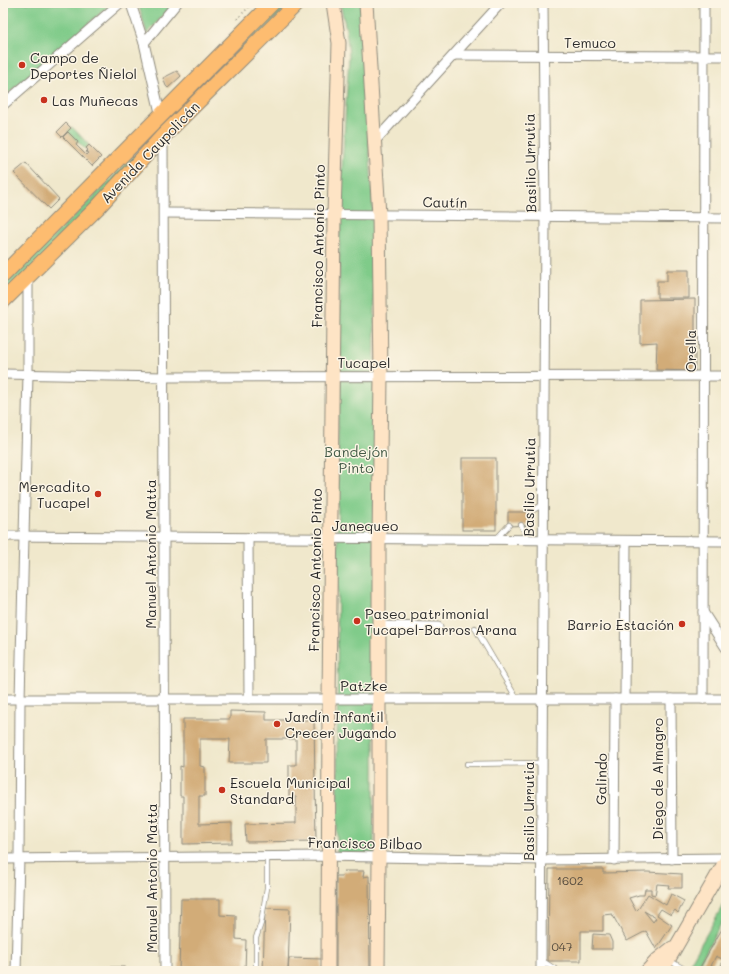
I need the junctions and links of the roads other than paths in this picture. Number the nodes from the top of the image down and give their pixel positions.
1 (120, 3) edge
2 (130, 3) edge
3 (178, 3) edge
4 (272, 3) edge
5 (297, 3) edge
6 (333, 3) edge
7 (366, 3) edge
8 (502, 3) edge
9 (543, 3) edge
10 (704, 3) edge
11 (144, 42) junction
12 (454, 55) junction
13 (543, 55) junction
14 (704, 56) junction
15 (726, 56) edge
16 (3, 105) edge
17 (161, 117) junction
18 (375, 141) junction
19 (158, 142) junction
20 (164, 213) junction
21 (334, 215) junction
22 (379, 215) junction
23 (545, 217) junction
24 (704, 218) junction
25 (726, 218) edge
26 (36, 242) junction
27 (3, 275) edge
28 (28, 277) junction
29 (3, 302) edge
30 (3, 374) edge
31 (28, 374) junction
32 (333, 376) junction
33 (381, 376) junction
34 (704, 376) junction
35 (726, 376) edge
36 (164, 377) junction
37 (544, 377) junction
38 (543, 504) junction
39 (529, 512) dead end
40 (509, 526) dead end
41 (521, 526) dead end
42 (3, 536) edge
43 (24, 536) junction
44 (164, 538) junction
45 (248, 538) junction
46 (332, 538) junction
47 (379, 539) junction
48 (496, 539) junction
49 (528, 539) junction
50 (543, 539) junction
51 (626, 541) junction
52 (703, 541) junction
53 (726, 541) edge
54 (703, 612) junction
55 (378, 626) junction
56 (438, 627) dead end
57 (475, 628) dead end
58 (726, 648) edge
59 (3, 699) edge
60 (20, 699) junction
61 (164, 699) junction
62 (249, 699) junction
63 (329, 699) junction
64 (378, 699) junction
65 (517, 699) junction
66 (543, 699) junction
67 (615, 699) junction
68 (625, 699) junction
69 (671, 699) junction
70 (703, 699) junction
71 (726, 699) edge
72 (542, 763) junction
73 (467, 764) dead end
74 (328, 856) junction
75 (267, 857) junction
76 (379, 857) junction
77 (165, 858) junction
78 (3, 859) edge
79 (19, 859) junction
80 (672, 859) junction
81 (726, 859) edge
82 (542, 860) junction
83 (614, 860) junction
84 (678, 944) junction
85 (666, 966) edge
86 (540, 968) edge
87 (16, 971) edge
88 (165, 971) edge
89 (256, 971) edge
90 (328, 971) edge
91 (378, 971) edge
92 (558, 971) edge
93 (647, 971) edge
94 (688, 971) edge

1 - 16 street
2 - 11 street
3 - 11 street
4 - 17 main road, Avenida Caupolicán
5 - 19 main road, Avenida Caupolicán
6 - 21 main road, Francisco Antonio Pinto
7 - 18 main road
8 - 12 street
9 - 13 street, Basilio Urrutia
10 - 14 street, Orella
11 - 17 street
12 - 13 street, Temuco
12 - 18 street
13 - 14 street, Temuco
13 - 23 street, Basilio Urrutia
14 - 15 street, Temuco
14 - 24 street, Orella
17 - 19 main road
17 - 26 main road, Avenida Caupolicán
18 - 22 main road
19 - 20 street, Manuel Antonio Matta
19 - 28 main road, Avenida Caupolicán
20 - 21 street, Cautín
20 - 36 street, Manuel Antonio Matta
21 - 22 street, Cautín
21 - 32 main road, Francisco Antonio Pinto
22 - 23 street, Cautín
22 - 33 main road
23 - 24 street, Cautín
23 - 37 street, Basilio Urrutia
24 - 25 street, Cautín
24 - 34 street, Orella
26 - 27 main road, Avenida Caupolicán
26 - 28 main road
28 - 29 main road, Avenida Caupolicán
28 - 31 street
30 - 31 street, Tucapel
31 - 36 street, Tucapel
31 - 43 street
32 - 33 street, Tucapel
32 - 36 street, Tucapel
32 - 46 main road, Francisco Antonio Pinto
33 - 37 street, Tucapel
33 - 47 main road
34 - 35 street, Tucapel
34 - 37 street, Tucapel
34 - 52 street, Orella
36 - 44 street, Manuel Antonio Matta
37 - 38 street, Basilio Urrutia
38 - 39 lane
38 - 50 street, Basilio Urrutia
40 - 48 lane
41 - 49 lane
42 - 43 street, Janequeo
43 - 44 street, Janequeo
43 - 60 street
44 - 45 street, Janequeo
44 - 61 street, Manuel Antonio Matta
45 - 46 street, Janequeo
45 - 62 street
46 - 47 street, Janequeo
46 - 63 main road, Francisco Antonio Pinto
47 - 48 street, Janequeo
47 - 55 main road
48 - 49 street, Janequeo
49 - 50 street, Janequeo
50 - 51 street, Janequeo
50 - 66 street, Basilio Urrutia
51 - 52 street, Janequeo
51 - 68 street
52 - 53 street, Janequeo
52 - 54 street, Orella
54 - 58 street
54 - 70 street, Orella
55 - 56 street
55 - 64 main road
57 - 65 lane
59 - 60 street, Patzke
60 - 61 street, Patzke
60 - 79 street
61 - 62 street, Patzke
61 - 77 street, Manuel Antonio Matta
62 - 63 street, Patzke
63 - 64 street, Patzke
63 - 74 main road, Francisco Antonio Pinto
64 - 65 street, Patzke
64 - 76 main road
65 - 66 street, Patzke
66 - 67 street, Patzke
66 - 72 street, Basilio Urrutia
67 - 68 street, Patzke
67 - 83 street, Galindo
68 - 69 street, Patzke
69 - 70 street, Patzke
69 - 80 street, Diego de Almagro
70 - 71 street, Patzke
72 - 73 lane
72 - 82 street, Basilio Urrutia
74 - 75 street, Francisco Bilbao
74 - 76 street, Francisco Bilbao
74 - 90 main road, Francisco Antonio Pinto
75 - 77 street, Francisco Bilbao
75 - 89 lane
76 - 82 street, Francisco Bilbao
76 - 91 main road
77 - 79 street, Francisco Bilbao
77 - 88 street, Manuel Antonio Matta
78 - 79 street, Francisco Bilbao
79 - 87 street
80 - 81 street, Francisco Bilbao
80 - 83 street, Francisco Bilbao
81 - 84 main road
82 - 83 street, Francisco Bilbao
82 - 86 street, Basilio Urrutia
84 - 85 main road
84 - 93 main road
85 - 94 lane
86 - 92 lane

